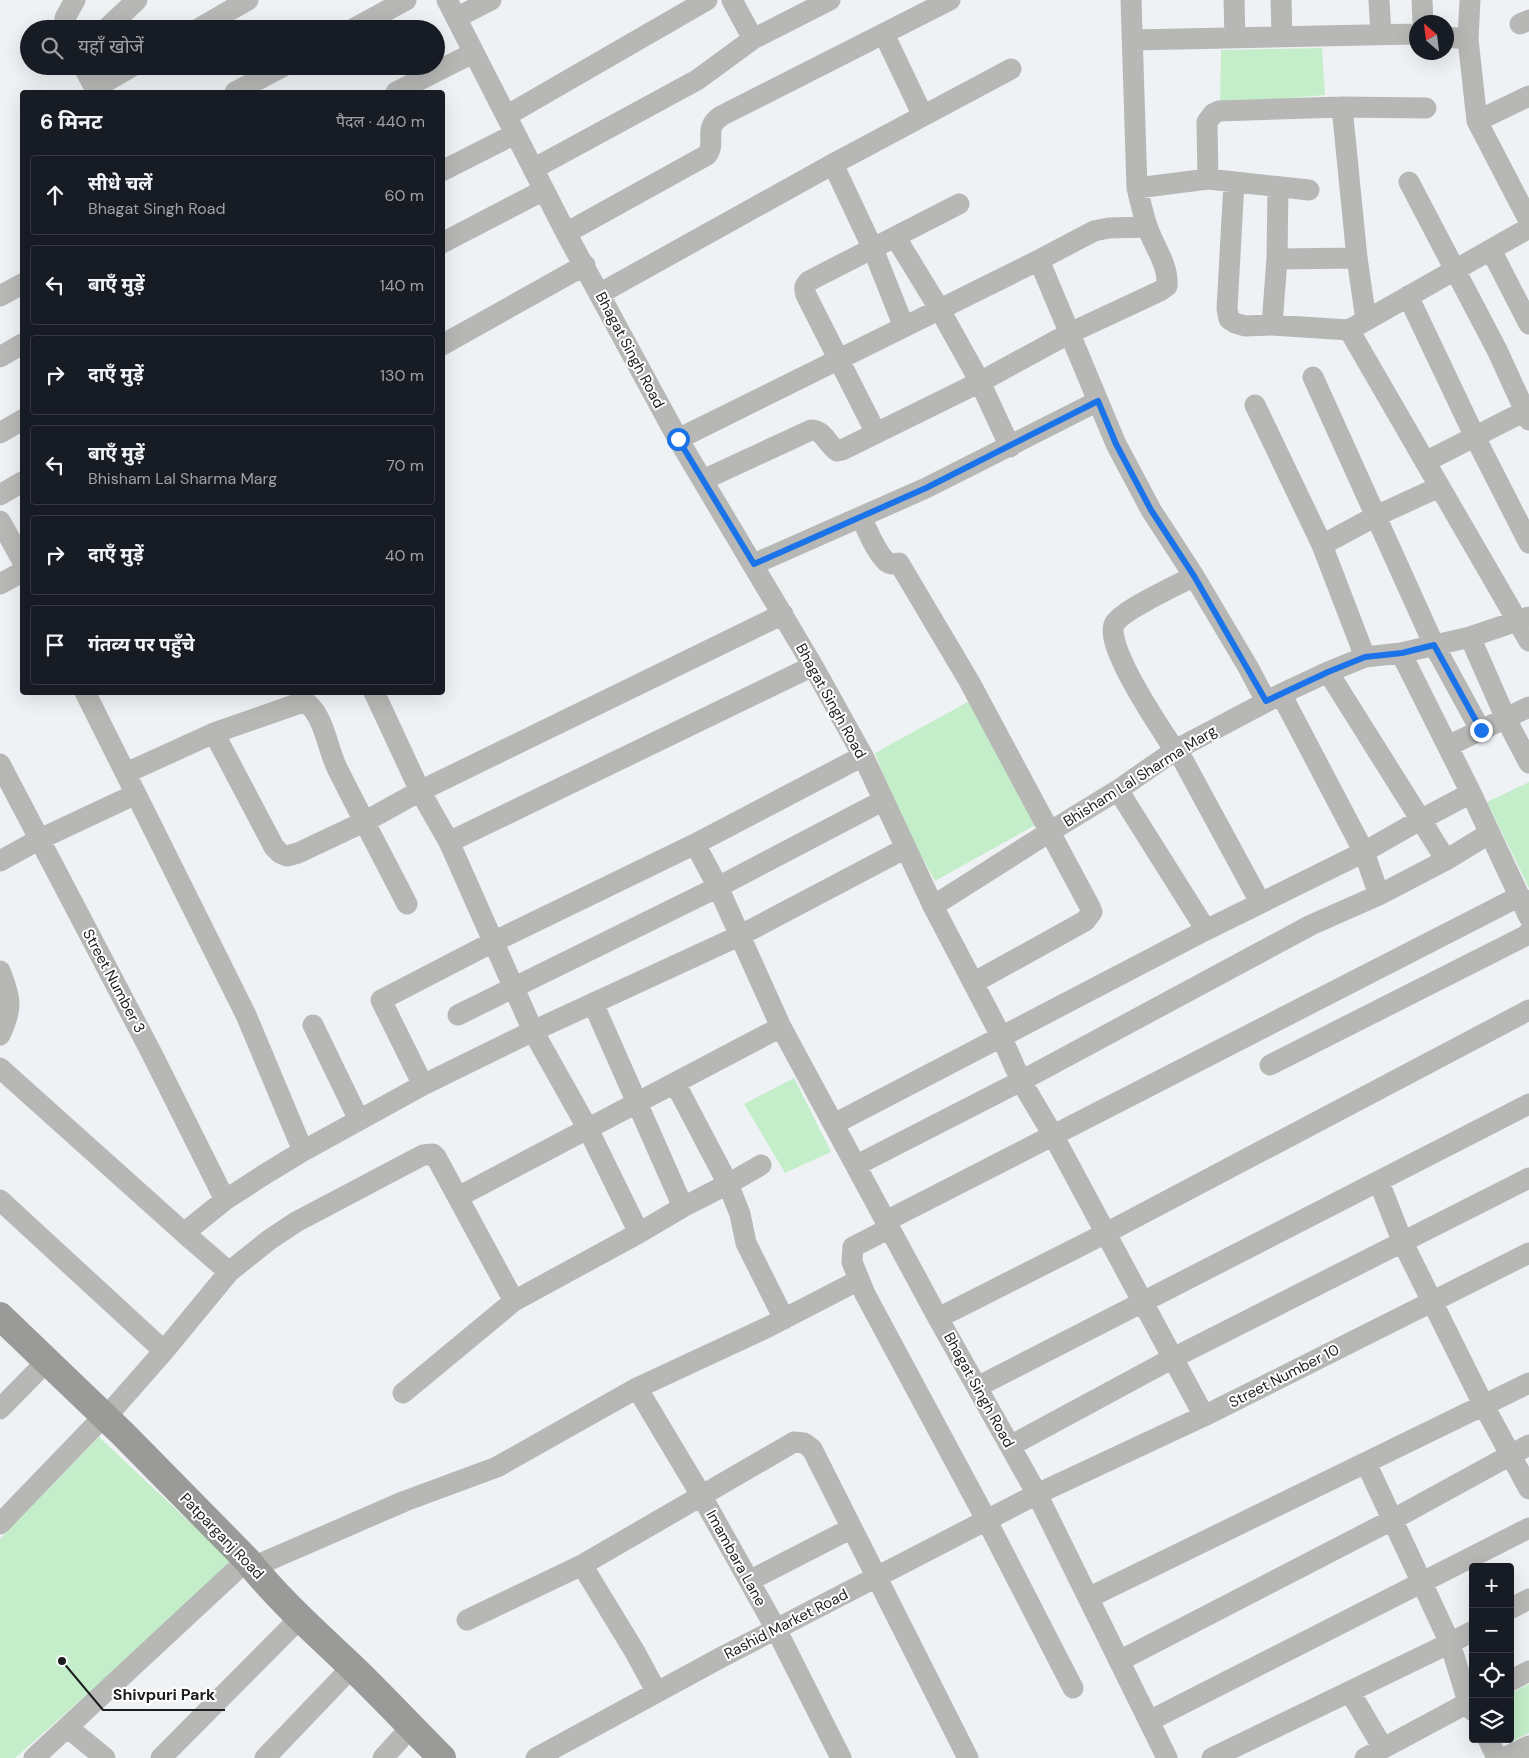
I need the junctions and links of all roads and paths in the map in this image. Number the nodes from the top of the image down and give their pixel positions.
1 (75, 0) edge
2 (137, 0) edge
3 (248, 0) edge
4 (406, 0) edge
5 (491, 0) edge
6 (707, 0) edge
7 (732, 0) edge
8 (830, 0) edge
9 (950, 0) edge
10 (1132, 0) edge
11 (1234, 0) edge
12 (1281, 0) edge
13 (1379, 0) edge
14 (1422, 0) edge
15 (1470, 0) edge
16 (451, 9) edge
17 (1423, 15) edge
18 (65, 20) edge
19 (116, 20) edge
20 (214, 20) edge
21 (369, 20) edge
22 (884, 34) junction
23 (1409, 34) edge
24 (1381, 35) junction
25 (1282, 37) junction
26 (753, 38) junction
27 (1235, 38) junction
28 (1454, 38) edge
29 (1468, 39) junction
30 (1133, 40) junction
31 (473, 52) junction
32 (445, 67) edge
33 (1011, 69) dead end
34 (88, 75) edge
35 (119, 75) edge
36 (267, 75) edge
37 (429, 75) edge
38 (96, 90) edge
39 (239, 90) edge
40 (400, 90) edge
41 (1529, 96) edge
42 (1342, 107) junction
43 (1426, 108) dead end
44 (923, 116) junction
45 (1477, 121) junction
46 (510, 125) junction
47 (833, 164) junction
48 (445, 169) edge
49 (533, 170) junction
50 (1208, 179) junction
51 (1234, 182) junction
52 (1408, 182) dead end
53 (1278, 186) junction
54 (1137, 188) junction
55 (544, 190) junction
56 (1309, 190) dead end
57 (959, 204) dead end
58 (1529, 221) edge
59 (1147, 228) junction
60 (1529, 228) edge
61 (566, 234) junction
62 (896, 238) junction
63 (445, 241) edge
64 (872, 249) junction
65 (1491, 250) junction
66 (1356, 258) junction
67 (1276, 259) junction
68 (1039, 260) junction
69 (585, 265) junction
70 (1454, 270) junction
71 (20, 285) edge
72 (599, 294) junction
73 (0, 296) edge
74 (1408, 296) junction
75 (940, 310) junction
76 (1272, 324) junction
77 (1529, 324) edge
78 (1358, 325) junction
79 (904, 328) junction
80 (1070, 332) junction
81 (445, 343) edge
82 (20, 345) edge
83 (0, 357) edge
84 (840, 359) junction
85 (1314, 377) dead end
86 (980, 382) junction
87 (1098, 401) junction
88 (1255, 405) dead end
89 (1528, 414) edge
90 (20, 421) edge
91 (0, 433) edge
92 (876, 433) junction
93 (1475, 436) junction
94 (678, 439) junction
95 (1010, 446) junction
96 (1424, 462) junction
97 (703, 480) junction
98 (20, 483) edge
99 (1439, 487) junction
100 (0, 494) edge
101 (1376, 516) junction
102 (861, 517) junction
103 (0, 521) edge
104 (1529, 542) edge
105 (1322, 544) junction
106 (20, 556) edge
107 (754, 564) junction
108 (20, 573) edge
109 (1194, 576) junction
110 (0, 584) edge
111 (783, 614) junction
112 (1523, 619) edge
113 (1470, 637) junction
114 (1529, 641) edge
115 (1434, 645) junction
116 (1402, 653) junction
117 (1365, 657) junction
118 (814, 666) junction
119 (1328, 672) junction
120 (87, 695) edge
121 (375, 695) edge
122 (1274, 697) junction
123 (1529, 707) edge
124 (1506, 719) junction
125 (1481, 730) junction
126 (214, 734) junction
127 (1448, 746) junction
128 (1177, 749) junction
129 (863, 756) junction
130 (1529, 763) edge
131 (0, 764) edge
132 (126, 773) junction
133 (1118, 790) junction
134 (420, 791) junction
135 (1471, 793) junction
136 (136, 794) junction
137 (884, 800) junction
138 (1420, 820) junction
139 (366, 821) junction
140 (1051, 831) junction
141 (1490, 833) junction
142 (40, 839) junction
143 (449, 842) junction
144 (695, 844) junction
145 (906, 848) junction
146 (1364, 852) junction
147 (1446, 860) junction
148 (0, 861) edge
149 (718, 887) junction
150 (1378, 895) junction
151 (1520, 896) junction
152 (1260, 902) junction
153 (407, 904) dead end
154 (933, 906) junction
155 (1529, 917) edge
156 (1206, 930) junction
157 (1529, 932) edge
158 (741, 935) junction
159 (493, 942) junction
160 (0, 971) edge
161 (973, 983) junction
162 (514, 988) junction
163 (593, 1003) junction
164 (1529, 1010) edge
165 (458, 1015) dead end
166 (313, 1025) dead end
167 (781, 1028) junction
168 (533, 1031) junction
169 (0, 1035) edge
170 (1001, 1036) junction
171 (1270, 1065) dead end
172 (0, 1068) edge
173 (1021, 1081) junction
174 (675, 1083) junction
175 (423, 1085) junction
176 (638, 1103) junction
177 (1529, 1104) edge
178 (359, 1120) junction
179 (834, 1124) junction
180 (588, 1129) junction
181 (1053, 1135) junction
182 (303, 1151) junction
183 (761, 1165) dead end
184 (857, 1165) junction
185 (1529, 1178) edge
186 (1379, 1182) junction
187 (728, 1184) junction
188 (458, 1197) junction
189 (0, 1200) edge
190 (225, 1200) junction
191 (683, 1207) junction
192 (888, 1224) junction
193 (184, 1233) junction
194 (639, 1233) junction
195 (1106, 1233) junction
196 (1403, 1243) junction
197 (1529, 1253) edge
198 (230, 1272) junction
199 (859, 1280) junction
200 (514, 1301) junction
201 (1433, 1301) junction
202 (1143, 1302) junction
203 (0, 1316) edge
204 (938, 1318) junction
205 (784, 1319) junction
206 (164, 1351) junction
207 (1173, 1358) junction
208 (47, 1361) junction
209 (1529, 1383) edge
210 (977, 1387) junction
211 (637, 1388) junction
212 (404, 1393) dead end
213 (1484, 1406) junction
214 (0, 1409) edge
215 (104, 1416) junction
216 (1204, 1416) junction
217 (1529, 1445) edge
218 (1010, 1446) junction
219 (1510, 1455) junction
220 (1366, 1463) junction
221 (1529, 1489) edge
222 (1038, 1494) junction
223 (701, 1495) junction
224 (1392, 1520) junction
225 (987, 1521) junction
226 (0, 1524) edge
227 (852, 1528) junction
228 (1529, 1528) edge
229 (250, 1564) junction
230 (582, 1565) junction
231 (877, 1578) junction
232 (749, 1581) junction
233 (1422, 1582) junction
234 (1088, 1598) junction
235 (1529, 1598) edge
236 (1512, 1608) edge
237 (300, 1618) junction
238 (467, 1620) dead end
239 (776, 1629) junction
240 (1469, 1632) edge
241 (1450, 1644) junction
242 (1119, 1660) junction
243 (352, 1668) junction
244 (1529, 1672) edge
245 (1514, 1679) edge
246 (1073, 1688) dead end
247 (656, 1692) junction
248 (1350, 1692) junction
249 (1469, 1698) edge
250 (1469, 1705) edge
251 (1149, 1721) junction
252 (67, 1726) junction
253 (411, 1727) junction
254 (1490, 1743) edge
255 (1529, 1746) edge
256 (1374, 1753) edge
257 (34, 1758) edge
258 (105, 1758) edge
259 (161, 1758) edge
260 (266, 1758) edge
261 (384, 1758) edge
262 (442, 1758) edge
263 (536, 1758) edge
264 (841, 1758) edge
265 (968, 1758) edge
266 (1167, 1758) edge
267 (1212, 1758) edge
268 (1498, 1758) edge
269 (1504, 1758) edge

1 - 18 street
2 - 19 street
3 - 20 street
4 - 21 street
5 - 16 street
6 - 46 street
7 - 26 street
8 - 26 street
9 - 22 street
10 - 30 street
11 - 27 street
12 - 25 street
13 - 24 street
14 - 17 street
15 - 29 street
16 - 31 street, Bhagat Singh Road
22 - 44 street
22 - 61 street
23 - 24 street
24 - 25 street
25 - 27 street
26 - 49 street
27 - 30 street
28 - 29 street
29 - 45 street
30 - 54 street
31 - 32 street
31 - 46 street, Bhagat Singh Road
33 - 44 street
34 - 38 street
35 - 38 street
36 - 39 street
37 - 40 street
41 - 45 street
42 - 43 street
42 - 50 street
42 - 66 street
44 - 47 street
45 - 58 street
46 - 48 street
46 - 49 street, Bhagat Singh Road
47 - 64 street
47 - 72 street
49 - 55 street, Bhagat Singh Road
50 - 51 street
50 - 54 street
51 - 53 street
51 - 76 street
52 - 70 street
53 - 56 street
53 - 67 street
54 - 59 street
55 - 61 street, Bhagat Singh Road
55 - 63 street
57 - 62 street
59 - 68 street
59 - 80 street
60 - 65 street
61 - 69 street, Bhagat Singh Road
62 - 64 street
62 - 75 street
64 - 79 street
64 - 84 street
65 - 70 street
65 - 77 street
66 - 67 street
66 - 78 street
67 - 76 street
68 - 75 street
68 - 80 street
69 - 72 street, Bhagat Singh Road
69 - 81 street
70 - 74 street
70 - 89 street
71 - 73 street
72 - 94 street, Bhagat Singh Road
74 - 78 street
74 - 93 street
75 - 79 street
75 - 86 street
76 - 78 street
78 - 96 street
79 - 84 street
80 - 86 street
80 - 87 street
82 - 83 street
84 - 92 street
84 - 94 street
85 - 101 street
86 - 92 street
86 - 95 street
87 - 95 street
87 - 109 street
88 - 105 street
89 - 93 street
90 - 91 street
92 - 97 street
93 - 96 street
93 - 104 street
94 - 97 street, Bhagat Singh Road
95 - 102 street
96 - 99 street
97 - 107 street, Bhagat Singh Road
98 - 100 street
99 - 101 street
99 - 112 street
101 - 105 street
101 - 115 street
102 - 107 street
102 - 140 street
103 - 106 street
105 - 117 street
107 - 111 street, Bhagat Singh Road
108 - 110 street
109 - 122 street
109 - 128 street
111 - 118 street, Bhagat Singh Road
111 - 134 street
112 - 113 street, Bhisham Lal Sharma Marg
112 - 114 street
113 - 115 street, Bhisham Lal Sharma Marg
113 - 124 street
115 - 116 street, Bhisham Lal Sharma Marg
115 - 125 street
116 - 117 street, Bhisham Lal Sharma Marg
116 - 127 street
117 - 119 street, Bhisham Lal Sharma Marg
118 - 129 street, Bhagat Singh Road
118 - 143 street
119 - 122 street, Bhisham Lal Sharma Marg
119 - 138 street
120 - 132 street
121 - 134 street
122 - 128 street, Bhisham Lal Sharma Marg
122 - 146 street
123 - 124 street
124 - 125 street
124 - 130 street
125 - 127 street
126 - 132 street
126 - 139 street
126 - 139 street
127 - 135 street
128 - 133 street, Bhisham Lal Sharma Marg
128 - 152 street
129 - 137 street, Bhagat Singh Road
129 - 144 street
131 - 142 street, Street Number 3
132 - 136 street
133 - 140 street, Bhisham Lal Sharma Marg
133 - 156 street
134 - 139 street
134 - 143 street
135 - 138 street
135 - 141 street
136 - 142 street
136 - 182 street
137 - 145 street, Bhagat Singh Road
137 - 149 street
138 - 146 street
138 - 147 street
139 - 153 street
140 - 154 street, Bhisham Lal Sharma Marg
140 - 161 street
141 - 147 street
141 - 151 street
142 - 148 street
142 - 190 street, Street Number 3
143 - 159 street
144 - 149 street, Bhagat Singh Road
144 - 159 street
145 - 154 street, Bhagat Singh Road
145 - 158 street
146 - 150 street
146 - 152 street
147 - 150 street
149 - 158 street, Bhagat Singh Road
149 - 162 street
150 - 173 street
151 - 155 street
151 - 181 street
152 - 156 street
154 - 161 street, Bhagat Singh Road
156 - 170 street
157 - 171 street
158 - 163 street
158 - 167 street, Bhagat Singh Road
159 - 162 street
159 - 175 street
160 - 169 street
161 - 170 street, Bhagat Singh Road
162 - 165 street
162 - 168 street
163 - 168 street
163 - 176 street
164 - 195 street
166 - 178 street
167 - 174 street
167 - 179 street, Bhagat Singh Road
168 - 175 street
168 - 180 street
170 - 173 street, Bhagat Singh Road
170 - 179 street
172 - 193 street
173 - 181 street, Bhagat Singh Road
173 - 184 street
174 - 176 street
174 - 187 street
175 - 178 street
176 - 180 street
176 - 191 street
177 - 186 street
178 - 182 street
179 - 184 street, Bhagat Singh Road
180 - 188 street
180 - 194 street
181 - 192 street
181 - 195 street, Bhagat Singh Road
182 - 190 street
183 - 187 street
184 - 192 street, Bhagat Singh Road
185 - 196 street
186 - 196 street
186 - 202 street
187 - 191 street
187 - 205 street
188 - 198 street
188 - 200 street
189 - 206 street
190 - 193 street
191 - 194 street
192 - 199 street
192 - 204 street, Bhagat Singh Road
193 - 198 street
194 - 200 street
195 - 202 street, Bhagat Singh Road
195 - 204 street
196 - 201 street
196 - 207 street
197 - 201 street, Street Number 10
198 - 206 street
199 - 205 street
199 - 225 street
200 - 212 street
201 - 213 street
201 - 216 street, Street Number 10
202 - 207 street, Bhagat Singh Road
202 - 210 street
203 - 208 street, Patparganj Road
204 - 210 street, Bhagat Singh Road
205 - 211 street
206 - 215 street
207 - 216 street, Bhagat Singh Road
207 - 218 street
208 - 214 street
208 - 215 street, Patparganj Road
209 - 213 street
210 - 218 street, Bhagat Singh Road
211 - 223 street, Imambara Lane
211 - 229 street
213 - 219 street
213 - 220 street
215 - 226 street
215 - 229 street, Patparganj Road
216 - 222 street, Street Number 10
217 - 219 street
218 - 222 street, Bhagat Singh Road
219 - 221 street
219 - 224 street
220 - 224 street
220 - 234 street
222 - 225 street, Rashid Market Road
222 - 234 street, Bhagat Singh Road
223 - 227 street
223 - 230 street
223 - 232 street, Imambara Lane
224 - 233 street
224 - 242 street
225 - 231 street, Rashid Market Road
225 - 246 street
227 - 231 street
227 - 232 street
228 - 233 street
229 - 237 street, Patparganj Road
229 - 252 street
230 - 238 street
230 - 247 street
231 - 239 street, Rashid Market Road
231 - 265 street
232 - 239 street, Imambara Lane
233 - 241 street
233 - 251 street
234 - 242 street, Bhagat Singh Road
235 - 236 street
237 - 243 street, Patparganj Road
237 - 259 street
239 - 247 street, Rashid Market Road
239 - 264 street, Imambara Lane
240 - 241 street
241 - 248 street
241 - 249 street
242 - 251 street, Bhagat Singh Road
243 - 253 street, Patparganj Road
243 - 260 street
244 - 245 street
247 - 263 street, Rashid Market Road
248 - 256 street
248 - 267 street
250 - 256 street
251 - 266 street, Bhagat Singh Road
252 - 257 street
252 - 258 street
253 - 261 street
253 - 262 street, Patparganj Road
254 - 268 street
255 - 269 street

